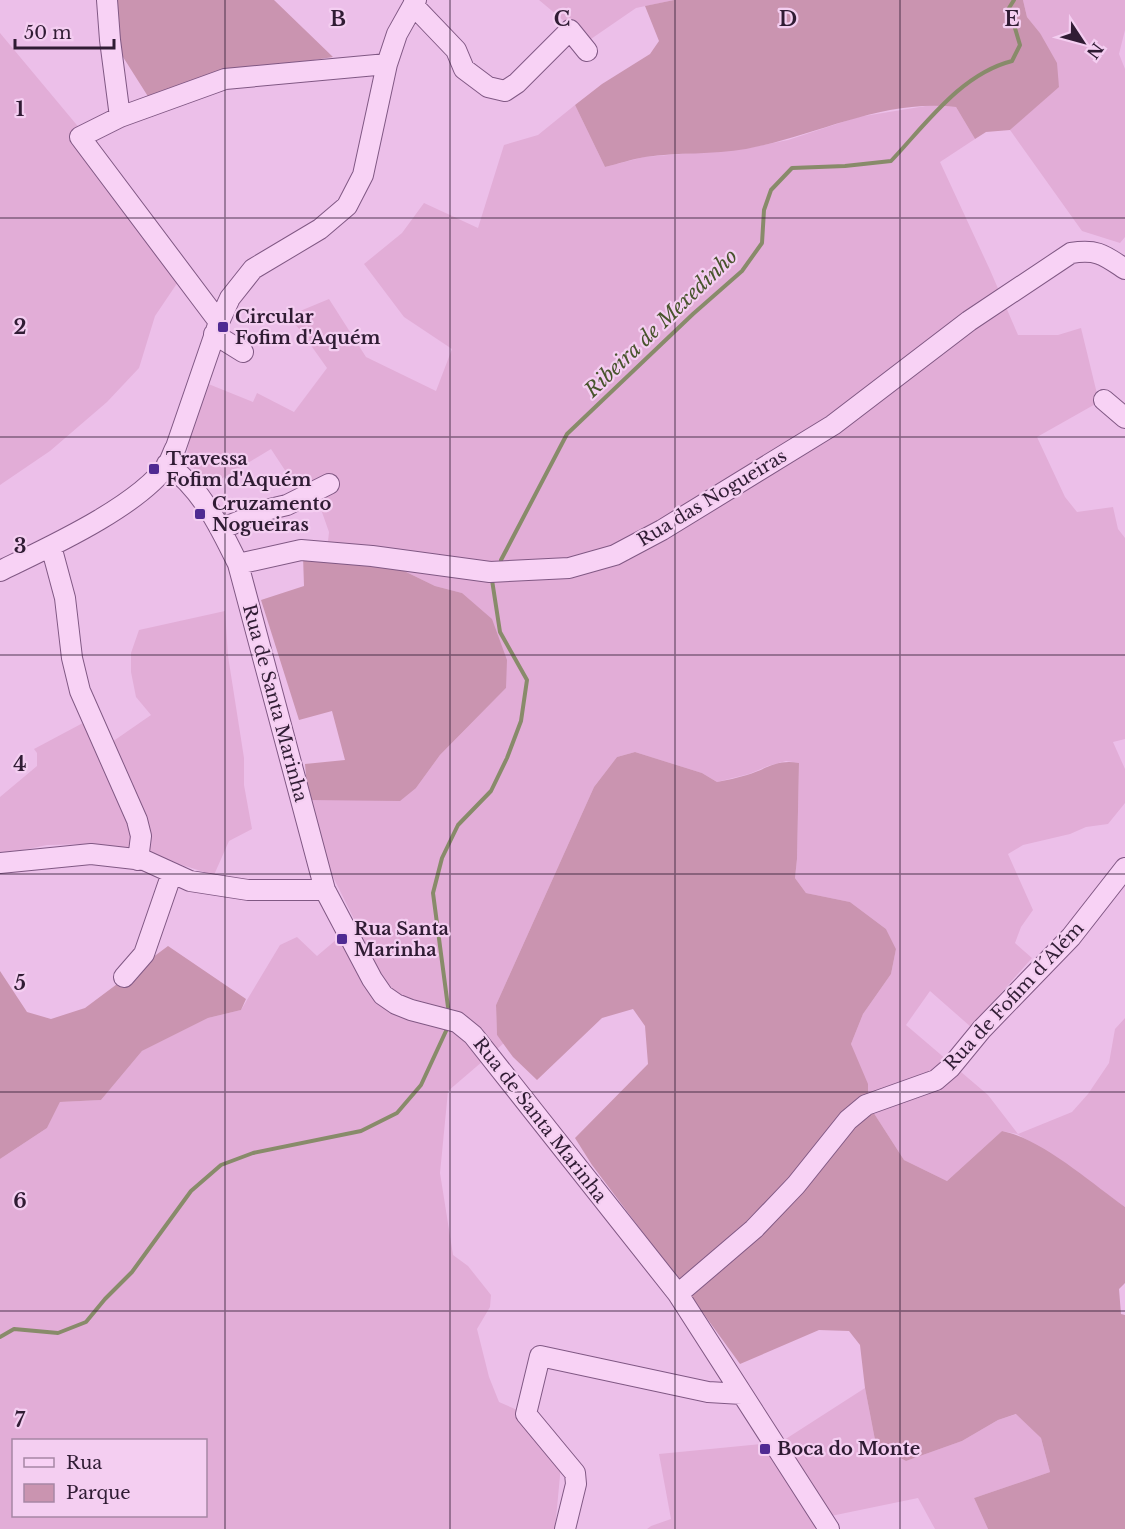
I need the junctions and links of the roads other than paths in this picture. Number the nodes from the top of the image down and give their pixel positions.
1 (107, 0) edge
2 (415, 2) edge
3 (587, 51) dead end
4 (387, 64) junction
5 (120, 117) junction
6 (1125, 269) edge
7 (217, 328) junction
8 (243, 352) dead end
9 (1104, 400) dead end
10 (1125, 418) edge
11 (167, 464) junction
12 (329, 484) dead end
13 (221, 529) junction
14 (51, 546) junction
15 (238, 564) junction
16 (0, 571) edge
17 (138, 860) junction
18 (0, 863) edge
19 (1125, 868) edge
20 (172, 873) junction
21 (325, 890) junction
22 (124, 977) dead end
23 (678, 1294) junction
24 (742, 1394) junction
25 (565, 1529) edge
26 (829, 1529) edge

1 - 5 street
2 - 3 street
2 - 4 street
4 - 5 street
4 - 7 street
5 - 7 street
6 - 15 street, Rua das Nogueiras
7 - 8 street
7 - 11 street
9 - 10 street
11 - 13 street, Rua de Santa Marinha
11 - 14 street
12 - 13 street
13 - 15 street, Rua de Santa Marinha
14 - 16 street
14 - 17 street
15 - 21 street, Rua de Santa Marinha
17 - 18 street
17 - 20 street
19 - 23 street, Rua de Fofim d´Além
20 - 21 street
20 - 22 street
21 - 23 street, Rua de Santa Marinha
23 - 24 street, Rua de Santa Marinha
24 - 25 street
24 - 26 street, Rua de Santa Marinha

